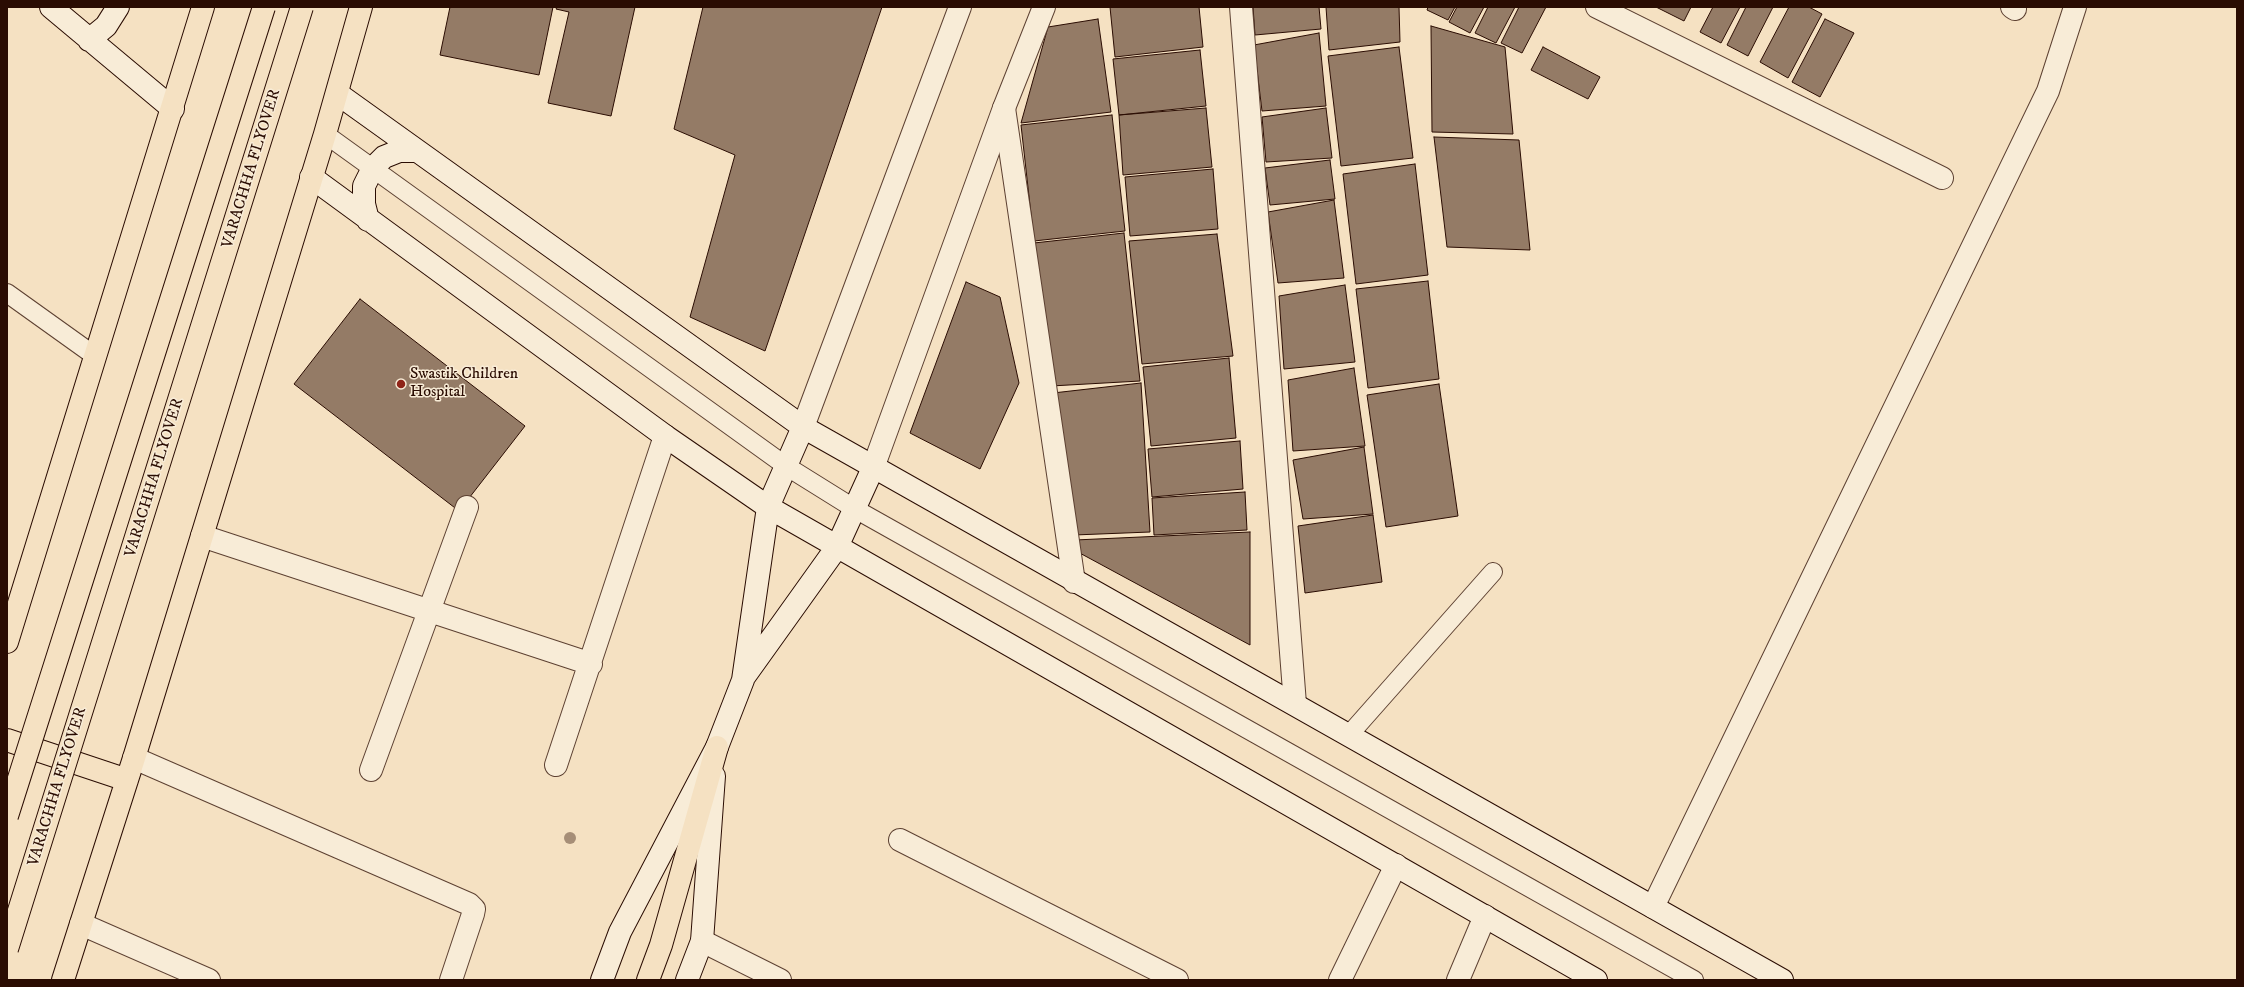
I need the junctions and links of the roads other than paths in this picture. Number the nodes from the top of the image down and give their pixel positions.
1 (51, 7) edge
2 (118, 7) edge
3 (203, 7) edge
4 (264, 7) edge
5 (302, 7) edge
6 (361, 7) edge
7 (960, 7) edge
8 (1044, 7) edge
9 (1241, 7) edge
10 (1597, 7) edge
11 (2075, 7) edge
12 (89, 40) junction
13 (338, 94) junction
14 (1004, 108) junction
15 (173, 109) junction
16 (326, 134) junction
17 (416, 152) junction
18 (372, 168) junction
19 (311, 177) junction
20 (1942, 178) dead end
21 (368, 220) junction
22 (7, 293) edge
23 (95, 356) junction
24 (803, 427) junction
25 (665, 436) junction
26 (786, 466) junction
27 (873, 468) junction
28 (467, 507) dead end
29 (768, 507) junction
30 (855, 509) junction
31 (202, 536) junction
32 (837, 546) junction
33 (1492, 572) dead end
34 (1074, 582) junction
35 (431, 611) junction
36 (7, 642) edge
37 (590, 664) junction
38 (742, 680) junction
39 (1295, 704) junction
40 (1348, 736) junction
41 (7, 740) edge
42 (717, 746) junction
43 (134, 758) junction
44 (556, 765) dead end
45 (371, 770) dead end
46 (127, 780) junction
47 (7, 816) edge
48 (900, 840) dead end
49 (1396, 865) junction
50 (1653, 907) junction
51 (1485, 916) junction
52 (81, 924) junction
53 (702, 941) junction
54 (7, 949) edge
55 (63, 980) edge
56 (209, 980) edge
57 (451, 980) edge
58 (602, 980) edge
59 (648, 980) edge
60 (687, 980) edge
61 (780, 980) edge
62 (1177, 980) edge
63 (1340, 980) edge
64 (1458, 980) edge
65 (1596, 980) edge
66 (1694, 980) edge
67 (1782, 980) edge

1 - 12 street
2 - 12 street
3 - 15 main road
4 - 47 main road, bridge
5 - 54 main road, VARACHHA FLYOVER, bridge
6 - 13 main road
7 - 24 street
8 - 14 street
9 - 39 street
10 - 20 street
11 - 50 street
12 - 15 street
13 - 16 main road
13 - 17 street
14 - 27 street
14 - 34 street
15 - 23 main road
16 - 18 lane
16 - 19 main road
17 - 18 street
17 - 24 street
18 - 21 street
18 - 26 lane
19 - 21 street
19 - 31 main road
21 - 25 street
22 - 23 lane
23 - 36 main road
24 - 26 street
24 - 27 street
25 - 29 street
25 - 37 street
26 - 29 street
26 - 30 lane
27 - 30 street
27 - 34 street
28 - 35 street
29 - 32 street
29 - 38 street
30 - 32 street
30 - 66 lane
31 - 35 street
31 - 43 main road
32 - 38 street
32 - 49 street
33 - 40 lane
34 - 39 street
35 - 37 street
35 - 45 street
37 - 44 street
38 - 42 street
39 - 40 street
40 - 50 street
41 - 46 main road
42 - 53 street
42 - 58 street
42 - 59 main road
43 - 46 main road
43 - 57 street
46 - 52 main road
48 - 62 street
49 - 51 street
49 - 63 street
50 - 67 street
51 - 64 street
51 - 65 street
52 - 55 main road
52 - 56 street
53 - 60 street
53 - 61 street

